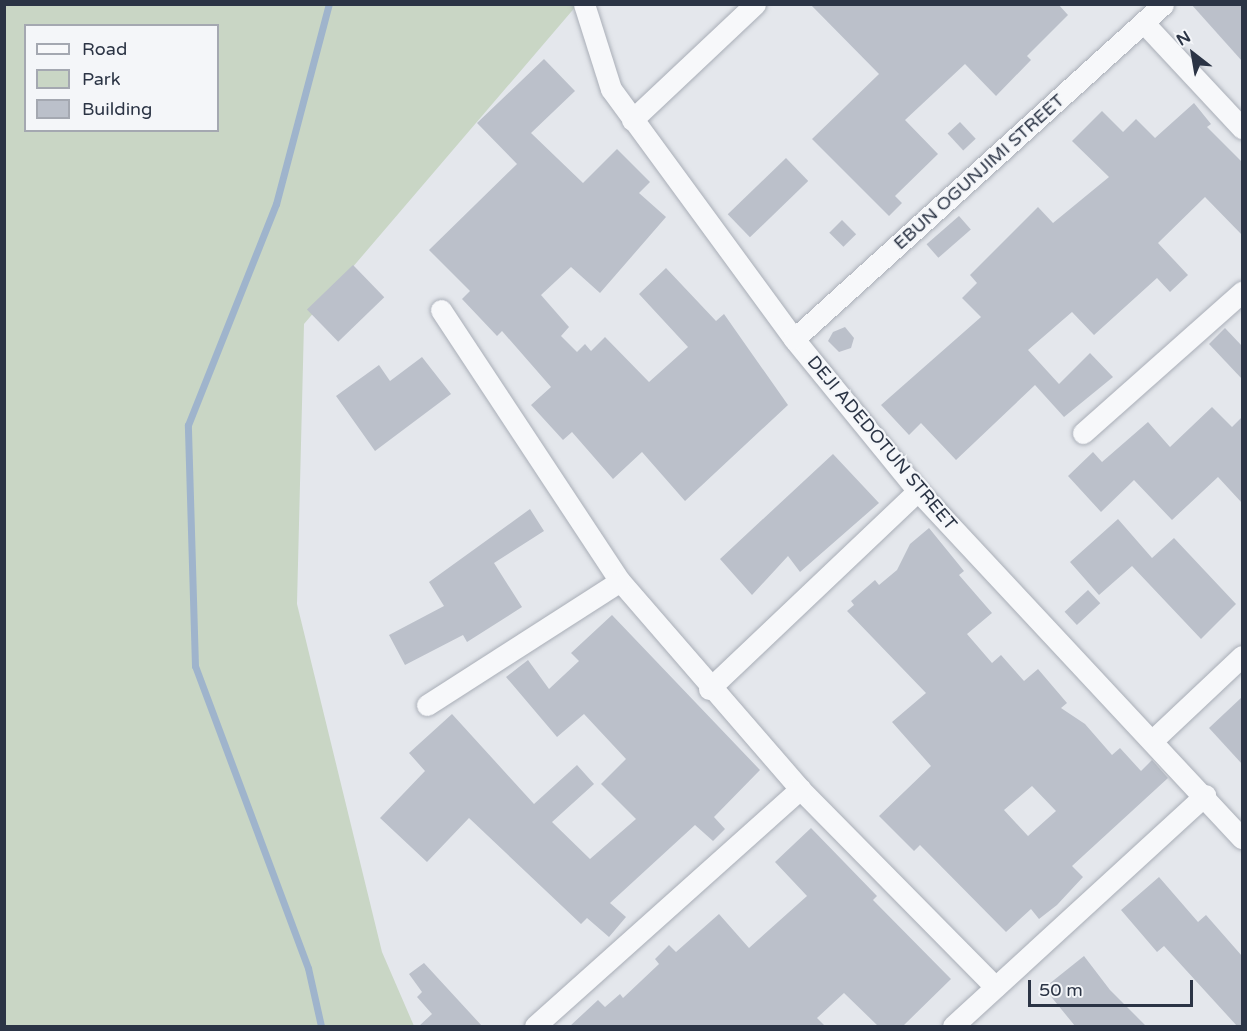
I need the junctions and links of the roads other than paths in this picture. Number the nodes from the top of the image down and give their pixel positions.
1 (584, 4) edge
2 (755, 4) edge
3 (1163, 4) edge
4 (1144, 23) junction
5 (632, 120) junction
6 (1242, 128) edge
7 (1242, 292) edge
8 (441, 310) dead end
9 (794, 339) junction
10 (1083, 434) dead end
11 (918, 491) junction
12 (620, 581) junction
13 (1242, 656) edge
14 (709, 689) junction
15 (427, 705) dead end
16 (1154, 739) junction
17 (800, 789) junction
18 (1205, 795) junction
19 (1242, 838) edge
20 (995, 987) junction
21 (535, 1026) edge
22 (953, 1026) edge

1 - 5 street, DEJI ADEDOTUN STREET
2 - 5 street
3 - 4 street, EBUN OGUNJIMI STREET
4 - 6 street
4 - 9 street, EBUN OGUNJIMI STREET
5 - 9 street, DEJI ADEDOTUN STREET
7 - 10 street
8 - 12 street
9 - 11 street, DEJI ADEDOTUN STREET
11 - 14 street
11 - 16 street, DEJI ADEDOTUN STREET
12 - 14 street
12 - 15 street
13 - 16 street
14 - 17 street
16 - 18 street, DEJI ADEDOTUN STREET
17 - 20 street
17 - 21 street
18 - 19 street, DEJI ADEDOTUN STREET
18 - 20 street
20 - 22 street

